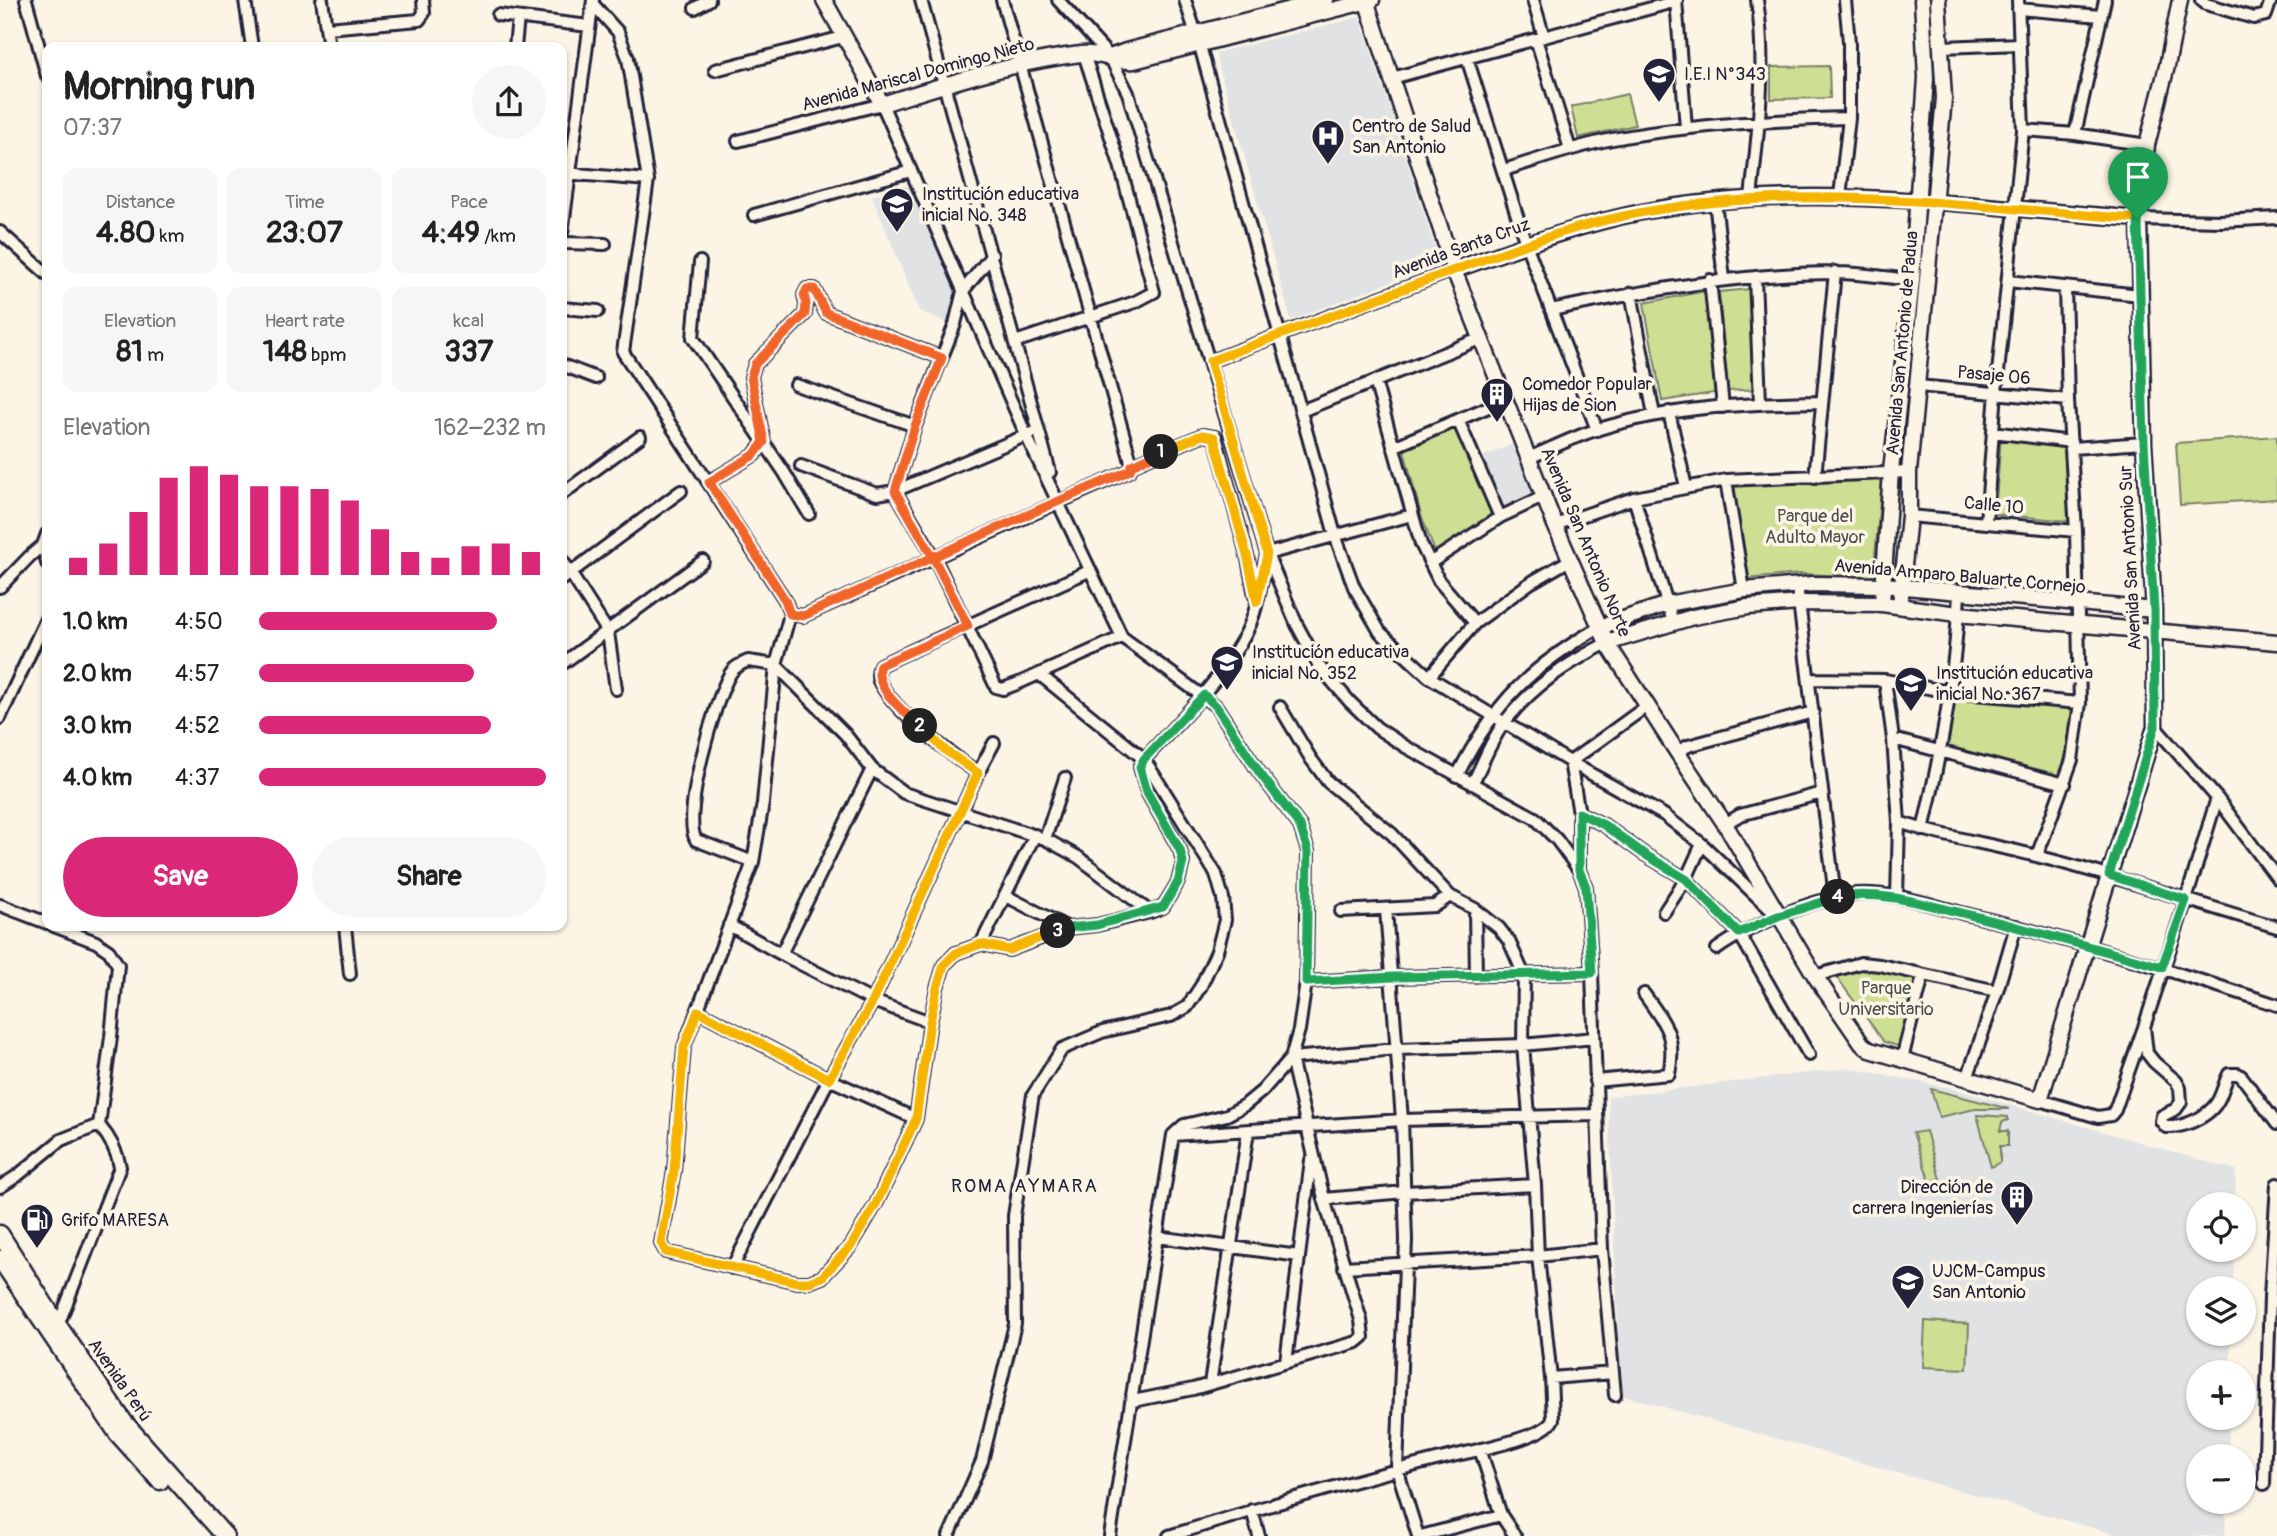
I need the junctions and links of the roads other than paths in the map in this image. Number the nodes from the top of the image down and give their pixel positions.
1 (26, 0) edge
2 (245, 0) edge
3 (322, 0) edge
4 (423, 0) edge
5 (709, 0) edge
6 (824, 0) edge
7 (921, 0) edge
8 (1002, 0) edge
9 (1058, 0) edge
10 (1185, 0) edge
11 (1326, 0) edge
12 (1368, 0) edge
13 (1533, 0) edge
14 (1677, 0) edge
15 (1757, 0) edge
16 (1845, 0) edge
17 (1922, 0) edge
18 (1938, 0) edge
19 (2105, 0) edge
20 (2179, 0) edge
21 (2201, 0) edge
22 (2271, 0) edge
23 (593, 2) edge
24 (2018, 4) edge
25 (695, 8) dead end
26 (498, 15) dead end
27 (2101, 16) junction
28 (518, 18) junction
29 (589, 26) junction
30 (327, 28) junction
31 (843, 37) junction
32 (1540, 38) junction
33 (1198, 40) junction
34 (252, 42) edge
35 (328, 42) edge
36 (516, 42) edge
37 (2020, 44) junction
38 (1942, 47) junction
39 (1084, 54) junction
40 (1110, 57) junction
41 (42, 58) edge
42 (1467, 58) junction
43 (1019, 65) junction
44 (715, 70) dead end
45 (1392, 78) junction
46 (943, 86) junction
47 (882, 104) junction
48 (1849, 118) junction
49 (1760, 120) junction
50 (1686, 128) junction
51 (2023, 130) junction
52 (2075, 134) junction
53 (738, 141) dead end
54 (2147, 145) junction
55 (1570, 149) junction
56 (567, 162) edge
57 (1504, 170) junction
58 (911, 171) junction
59 (567, 174) edge
60 (648, 180) junction
61 (1840, 196) junction
62 (1751, 198) junction
63 (1716, 201) junction
64 (1933, 201) junction
65 (1917, 202) junction
66 (2015, 210) junction
67 (754, 215) dead end
68 (2277, 218) edge
69 (2138, 219) junction
70 (0, 232) edge
71 (567, 243) edge
72 (605, 244) dead end
73 (1526, 244) junction
74 (992, 255) junction
75 (700, 262) dead end
76 (42, 270) edge
77 (1454, 270) junction
78 (1835, 272) junction
79 (1755, 277) junction
80 (1724, 279) junction
81 (1710, 280) junction
82 (1912, 280) junction
83 (2008, 281) junction
84 (2065, 288) junction
85 (963, 291) junction
86 (1632, 293) junction
87 (2140, 295) junction
88 (567, 308) edge
89 (1551, 310) junction
90 (598, 311) dead end
91 (1091, 318) junction
92 (1279, 333) junction
93 (1482, 338) junction
94 (1015, 342) junction
95 (942, 358) junction
96 (1210, 361) junction
97 (567, 367) edge
98 (596, 378) dead end
99 (1375, 381) junction
100 (796, 385) dead end
101 (1918, 386) junction
102 (1996, 392) junction
103 (1505, 400) junction
104 (2068, 400) junction
105 (1822, 402) junction
106 (1760, 403) junction
107 (1723, 407) junction
108 (1301, 411) junction
109 (1669, 412) junction
110 (1654, 415) junction
111 (1458, 420) junction
112 (915, 426) junction
113 (1038, 430) junction
114 (1597, 430) junction
115 (1993, 432) junction
116 (1026, 435) junction
117 (640, 437) dead end
118 (764, 442) junction
119 (2144, 443) junction
120 (2071, 445) junction
121 (1393, 447) junction
122 (1529, 458) junction
123 (1132, 465) junction
124 (801, 466) dead end
125 (1891, 471) junction
126 (1909, 472) junction
127 (1815, 477) junction
128 (1726, 480) junction
129 (709, 482) junction
130 (1686, 487) junction
131 (567, 490) edge
132 (681, 491) dead end
133 (895, 491) junction
134 (1545, 496) junction
135 (1634, 498) junction
136 (1058, 501) junction
137 (808, 514) dead end
138 (1412, 515) junction
139 (1909, 516) junction
140 (1500, 517) junction
141 (1986, 522) junction
142 (1555, 525) junction
143 (2076, 531) junction
144 (1335, 535) junction
145 (42, 543) edge
146 (1267, 554) junction
147 (933, 557) junction
148 (1570, 559) junction
149 (703, 561) dead end
150 (1430, 563) junction
151 (1089, 571) junction
152 (567, 575) edge
153 (567, 577) edge
154 (1797, 585) junction
155 (1884, 585) junction
156 (0, 587) edge
157 (1902, 587) junction
158 (1744, 590) junction
159 (1959, 593) junction
160 (1257, 602) junction
161 (1800, 603) junction
162 (1667, 604) junction
163 (1882, 604) junction
164 (1900, 605) junction
165 (2079, 605) junction
166 (2154, 610) junction
167 (790, 614) junction
168 (1958, 614) junction
169 (1672, 622) junction
170 (1475, 624) junction
171 (2079, 624) junction
172 (968, 626) junction
173 (1600, 627) junction
174 (42, 628) edge
175 (2154, 630) junction
176 (608, 632) junction
177 (1122, 637) junction
178 (2277, 642) edge
179 (1607, 643) junction
180 (567, 661) edge
181 (776, 665) junction
182 (1039, 674) junction
183 (1429, 677) junction
184 (1809, 679) junction
185 (1885, 680) junction
186 (616, 689) dead end
187 (1950, 692) junction
188 (1204, 695) junction
189 (2080, 703) junction
190 (1647, 706) junction
191 (1280, 708) dead end
192 (1813, 712) junction
193 (1492, 716) junction
194 (0, 718) edge
195 (1504, 723) junction
196 (2155, 727) junction
197 (1893, 739) junction
198 (994, 743) dead end
199 (1677, 752) junction
200 (1941, 752) junction
201 (1144, 759) junction
202 (1570, 762) junction
203 (872, 769) junction
204 (978, 773) junction
205 (1457, 776) junction
206 (1065, 778) dead end
207 (1472, 784) junction
208 (2065, 784) junction
209 (1822, 793) junction
210 (2217, 798) junction
211 (962, 811) junction
212 (1579, 813) junction
213 (1899, 822) junction
214 (1725, 824) junction
215 (1923, 830) junction
216 (1040, 837) junction
217 (1702, 844) junction
218 (2037, 856) junction
219 (753, 862) junction
220 (1579, 870) junction
221 (2109, 875) junction
222 (2277, 878) edge
223 (1686, 879) junction
224 (1006, 895) junction
225 (1450, 896) junction
226 (1835, 897) junction
227 (1897, 897) junction
228 (2186, 900) junction
229 (0, 905) edge
230 (1386, 909) junction
231 (1475, 909) junction
232 (1340, 911) dead end
233 (1150, 912) junction
234 (1664, 912) dead end
235 (1778, 916) junction
236 (42, 921) edge
237 (729, 925) junction
238 (2016, 926) junction
239 (2277, 927) edge
240 (1068, 928) junction
241 (67, 931) edge
242 (346, 931) edge
243 (1739, 933) junction
244 (981, 944) junction
245 (2089, 946) junction
246 (1717, 949) dead end
247 (781, 954) junction
248 (2162, 967) junction
249 (1592, 973) junction
250 (350, 974) dead end
251 (1524, 975) junction
252 (1476, 976) junction
253 (1815, 976) junction
254 (1923, 976) junction
255 (1393, 977) junction
256 (1306, 982) junction
257 (1997, 991) junction
258 (1644, 994) dead end
259 (873, 1001) junction
260 (2277, 1005) edge
261 (698, 1011) junction
262 (930, 1022) junction
263 (2144, 1027) junction
264 (1594, 1038) junction
265 (1523, 1045) junction
266 (1397, 1049) junction
267 (1809, 1055) dead end
268 (1291, 1058) junction
269 (1902, 1059) junction
270 (829, 1079) junction
271 (1967, 1079) junction
272 (1595, 1081) junction
273 (2040, 1100) junction
274 (1596, 1115) junction
275 (1530, 1117) junction
276 (916, 1119) junction
277 (1402, 1120) junction
278 (2277, 1124) edge
279 (99, 1125) junction
280 (1307, 1126) junction
281 (1248, 1131) junction
282 (1173, 1135) junction
283 (1312, 1152) junction
284 (2277, 1184) edge
285 (1535, 1185) junction
286 (0, 1187) edge
287 (1405, 1192) junction
288 (1324, 1199) junction
289 (0, 1234) edge
290 (1157, 1237) junction
291 (1229, 1247) junction
292 (1602, 1249) junction
293 (1299, 1256) junction
294 (1538, 1256) junction
295 (0, 1259) edge
296 (1406, 1264) junction
297 (1344, 1267) junction
298 (732, 1268) junction
299 (53, 1330) junction
300 (1286, 1362) junction
301 (1613, 1373) junction
302 (1552, 1378) junction
303 (1210, 1384) junction
304 (1615, 1395) dead end
305 (1133, 1401) junction
306 (1480, 1449) junction
307 (1397, 1469) junction
308 (2263, 1484) dead end
309 (1252, 1510) junction
310 (1501, 1515) junction
311 (211, 1536) edge
312 (225, 1536) edge
313 (949, 1536) edge
314 (1110, 1536) edge
315 (1169, 1536) edge
316 (1259, 1536) edge
317 (1420, 1536) edge
318 (1515, 1536) edge

1 - 41 street
2 - 34 street
3 - 30 street
4 - 30 street
5 - 25 street
6 - 31 street
7 - 46 street
8 - 43 street
9 - 40 street
10 - 33 street
11 - 33 street, Avenida Mariscal Domingo Nieto
12 - 33 street, Avenida Mariscal Domingo Nieto
12 - 45 street, Avenida San Antonio Norte
13 - 32 street
14 - 32 street
14 - 50 street
15 - 49 street
16 - 48 street
17 - 65 street, Avenida San Antonio de Padua
18 - 38 street, Avenida San Antonio de Padua
19 - 27 street
20 - 54 street, Avenida San Antonio Sur
21 - 22 street
23 - 29 street
23 - 60 street
24 - 27 street
24 - 37 street
26 - 28 street
27 - 52 street
28 - 29 street
28 - 36 street
29 - 56 street
30 - 35 street
31 - 44 street
31 - 47 street
32 - 42 street
32 - 55 street
33 - 40 street, Avenida Mariscal Domingo Nieto
33 - 92 street
37 - 38 street
37 - 51 street
38 - 64 street, Avenida San Antonio de Padua
39 - 40 street, Avenida Mariscal Domingo Nieto
39 - 43 street, Avenida Mariscal Domingo Nieto
39 - 91 street
40 - 96 street
42 - 45 street
42 - 57 street
43 - 46 street, Avenida Mariscal Domingo Nieto
43 - 91 street
45 - 77 street, Avenida San Antonio Norte
46 - 47 street, Avenida Mariscal Domingo Nieto
46 - 74 street
47 - 53 street, Avenida Mariscal Domingo Nieto
47 - 58 street
48 - 49 street
48 - 61 street
49 - 50 street
49 - 62 street
50 - 55 street
51 - 52 street
51 - 66 street
52 - 54 street
54 - 69 street, Avenida San Antonio Sur
55 - 57 street
57 - 73 street
58 - 67 street
58 - 85 street
59 - 60 street
60 - 129 street
61 - 62 street, Avenida Santa Cruz
61 - 65 street, Avenida Santa Cruz
62 - 63 street, Avenida Santa Cruz
63 - 73 street, Avenida Santa Cruz
63 - 80 street
64 - 65 street, Avenida Santa Cruz
64 - 66 street, Avenida Santa Cruz
64 - 101 street, Avenida San Antonio de Padua
65 - 82 street, Avenida San Antonio de Padua
66 - 69 street, Avenida Santa Cruz
66 - 83 street
68 - 69 street, Avenida Santa Cruz
69 - 87 street, Avenida San Antonio Sur
70 - 76 street
71 - 72 street
73 - 77 street, Avenida Santa Cruz
73 - 89 street
74 - 85 street
74 - 94 street
75 - 118 street
77 - 92 street, Avenida Santa Cruz
77 - 93 street, Avenida San Antonio Norte
78 - 79 street
78 - 82 street
78 - 105 street
79 - 80 street
79 - 106 street
80 - 81 street
81 - 86 street
81 - 107 street
82 - 125 street, Avenida San Antonio de Padua
83 - 84 street
83 - 102 street
84 - 87 street
84 - 104 street
85 - 95 street
85 - 116 street
86 - 89 street
86 - 110 street
87 - 119 street, Avenida San Antonio Sur
88 - 90 street
89 - 114 street
91 - 94 street
91 - 123 street
92 - 96 street, Avenida Santa Cruz
92 - 108 street
93 - 99 street
93 - 103 street, Avenida San Antonio Norte
94 - 113 street
95 - 112 street
95 - 118 street
96 - 146 street
97 - 98 street
99 - 108 street
99 - 121 street
100 - 112 street
101 - 102 street, Pasaje 06
101 - 126 street, Avenida San Antonio de Padua
102 - 104 street, Pasaje 06
102 - 115 street
103 - 111 street
103 - 122 street, Avenida San Antonio Norte
104 - 120 street
105 - 106 street
105 - 127 street
106 - 107 street
107 - 109 street
108 - 144 street
109 - 110 street
109 - 130 street
110 - 114 street
111 - 121 street
111 - 140 street
112 - 133 street
113 - 116 street
113 - 136 street
114 - 122 street
115 - 120 street
115 - 141 street
116 - 133 street
116 - 136 street
117 - 131 street
118 - 129 street
118 - 137 street
119 - 120 street
119 - 166 street, Avenida San Antonio Sur
120 - 143 street
121 - 138 street
122 - 134 street, Avenida San Antonio Norte
123 - 136 street
123 - 160 street
124 - 133 street
125 - 126 street
125 - 127 street
125 - 155 street, Avenida San Antonio de Padua
126 - 139 street, Avenida San Antonio de Padua
127 - 128 street
128 - 130 street
128 - 158 street
129 - 167 street
130 - 135 street
132 - 152 street
133 - 147 street
134 - 140 street
134 - 142 street, Avenida San Antonio Norte
135 - 142 street
135 - 162 street
136 - 147 street
136 - 151 street
138 - 144 street
138 - 150 street
139 - 141 street, Calle 10
139 - 157 street, Avenida San Antonio de Padua
140 - 150 street
141 - 143 street, Calle 10
142 - 148 street, Avenida San Antonio Norte
143 - 165 street
144 - 146 street
144 - 183 street
145 - 156 street
146 - 160 street
146 - 205 street
147 - 167 street
147 - 172 street
148 - 170 street
148 - 173 street, Avenida San Antonio Norte
149 - 176 street
150 - 170 street
151 - 172 street
151 - 177 street
153 - 176 street
154 - 155 street, Avenida Amparo Baluarte Cornejo
154 - 158 street, Avenida Amparo Baluarte Cornejo
154 - 161 street
155 - 157 street, Avenida Amparo Baluarte Cornejo
155 - 163 street, Avenida San Antonio de Padua
157 - 159 street, Avenida Amparo Baluarte Cornejo
157 - 164 street, Avenida San Antonio de Padua
158 - 162 street, Avenida Amparo Baluarte Cornejo
159 - 165 street, Avenida Amparo Baluarte Cornejo
159 - 168 street
160 - 188 street
161 - 163 street, Avenida Amparo Baluarte Cornejo
161 - 169 street, Avenida Amparo Baluarte Cornejo
161 - 184 street
162 - 169 street
162 - 173 street, Avenida Amparo Baluarte Cornejo
163 - 164 street, Avenida Amparo Baluarte Cornejo
164 - 168 street, Avenida Amparo Baluarte Cornejo
165 - 166 street, Avenida Amparo Baluarte Cornejo
165 - 171 street
166 - 175 street, Avenida San Antonio Sur
167 - 181 street
168 - 171 street, Avenida Amparo Baluarte Cornejo
168 - 187 street
169 - 179 street, Avenida Amparo Baluarte Cornejo
170 - 183 street
171 - 175 street, Avenida Amparo Baluarte Cornejo
171 - 189 street
172 - 182 street
172 - 204 street
173 - 179 street, Avenida San Antonio Norte
173 - 193 street, Avenida Amparo Baluarte Cornejo
174 - 194 street
175 - 178 street, Avenida Amparo Baluarte Cornejo
175 - 196 street, Avenida San Antonio Sur
176 - 180 street
176 - 186 street
177 - 182 street
177 - 188 street
179 - 190 street, Avenida San Antonio Norte
179 - 195 street, Avenida Amparo Baluarte Cornejo
181 - 203 street
181 - 219 street
181 - 219 street
182 - 201 street
183 - 193 street
184 - 185 street
184 - 192 street
185 - 187 street
185 - 197 street
187 - 189 street
187 - 200 street
188 - 201 street
188 - 256 street
189 - 208 street
190 - 199 street, Avenida San Antonio Norte
190 - 202 street
191 - 225 street
192 - 199 street
192 - 209 street
193 - 195 street
193 - 205 street, Avenida Amparo Baluarte Cornejo
195 - 202 street
195 - 207 street, Avenida Amparo Baluarte Cornejo
196 - 210 street
196 - 221 street, Avenida San Antonio Sur
197 - 200 street
197 - 213 street
198 - 204 street
199 - 214 street, Avenida San Antonio Norte
200 - 208 street
200 - 215 street
201 - 233 street
201 - 313 street
202 - 212 street
202 - 217 street
203 - 211 street
203 - 247 street
204 - 211 street
205 - 207 street
206 - 216 street
207 - 220 street
208 - 218 street
209 - 214 street
209 - 226 street
210 - 222 street
210 - 228 street
211 - 216 street
211 - 259 street
212 - 220 street
212 - 223 street
213 - 215 street
213 - 227 street
214 - 235 street, Avenida San Antonio Norte
215 - 218 street
216 - 224 street
216 - 233 street
217 - 223 street
217 - 235 street
218 - 221 street
219 - 237 street
220 - 249 street
221 - 228 street
221 - 245 street, Avenida San Antonio Sur
223 - 234 street
223 - 243 street
224 - 240 street
224 - 244 street
225 - 230 street
225 - 231 street
226 - 227 street
226 - 235 street
227 - 238 street
228 - 239 street
228 - 248 street
229 - 236 street
230 - 232 street
230 - 255 street
231 - 251 street
231 - 252 street
233 - 240 street
235 - 243 street
235 - 253 street, Avenida San Antonio Norte
237 - 247 street
237 - 261 street
238 - 245 street
238 - 257 street
240 - 244 street
241 - 279 street
242 - 250 street
243 - 246 street
243 - 267 street
244 - 262 street
245 - 248 street
245 - 273 street, Avenida San Antonio Sur
247 - 259 street
248 - 260 street
248 - 263 street
249 - 251 street
249 - 264 street
251 - 252 street
251 - 265 street
252 - 255 street
253 - 254 street
253 - 269 street, Avenida San Antonio Norte
254 - 257 street
254 - 269 street
255 - 256 street
255 - 266 street
256 - 268 street
257 - 271 street
258 - 272 street
259 - 262 street
259 - 270 street
261 - 270 street
261 - 298 street
262 - 276 street
263 - 273 street
263 - 278 street
264 - 265 street
264 - 272 street
265 - 266 street
265 - 275 street
266 - 268 street
266 - 277 street
268 - 280 street
268 - 282 street
269 - 271 street
270 - 276 street
270 - 298 street
271 - 273 street
272 - 274 street
274 - 275 street
274 - 292 street
275 - 277 street
275 - 285 street
276 - 298 street
277 - 280 street
277 - 287 street
279 - 286 street
279 - 299 street
280 - 281 street
280 - 283 street
281 - 282 street
281 - 291 street
282 - 290 street
283 - 288 street
283 - 293 street
284 - 308 street
285 - 287 street
285 - 294 street
287 - 288 street
287 - 296 street
288 - 297 street
289 - 299 main road, Avenida Perú
290 - 291 street
290 - 305 street
291 - 293 street
291 - 303 street
292 - 294 street
292 - 301 street
293 - 300 street
294 - 296 street
294 - 302 street
295 - 299 main road, Avenida Perú
296 - 297 street
296 - 307 street
297 - 300 street
299 - 311 main road, Avenida Perú
299 - 312 main road, Avenida Perú
300 - 303 street
301 - 302 street
301 - 304 street
302 - 306 street
303 - 305 street
305 - 314 street
306 - 307 street
306 - 310 street
307 - 309 street
307 - 317 street
309 - 315 street
309 - 316 street
310 - 317 street
310 - 318 street

